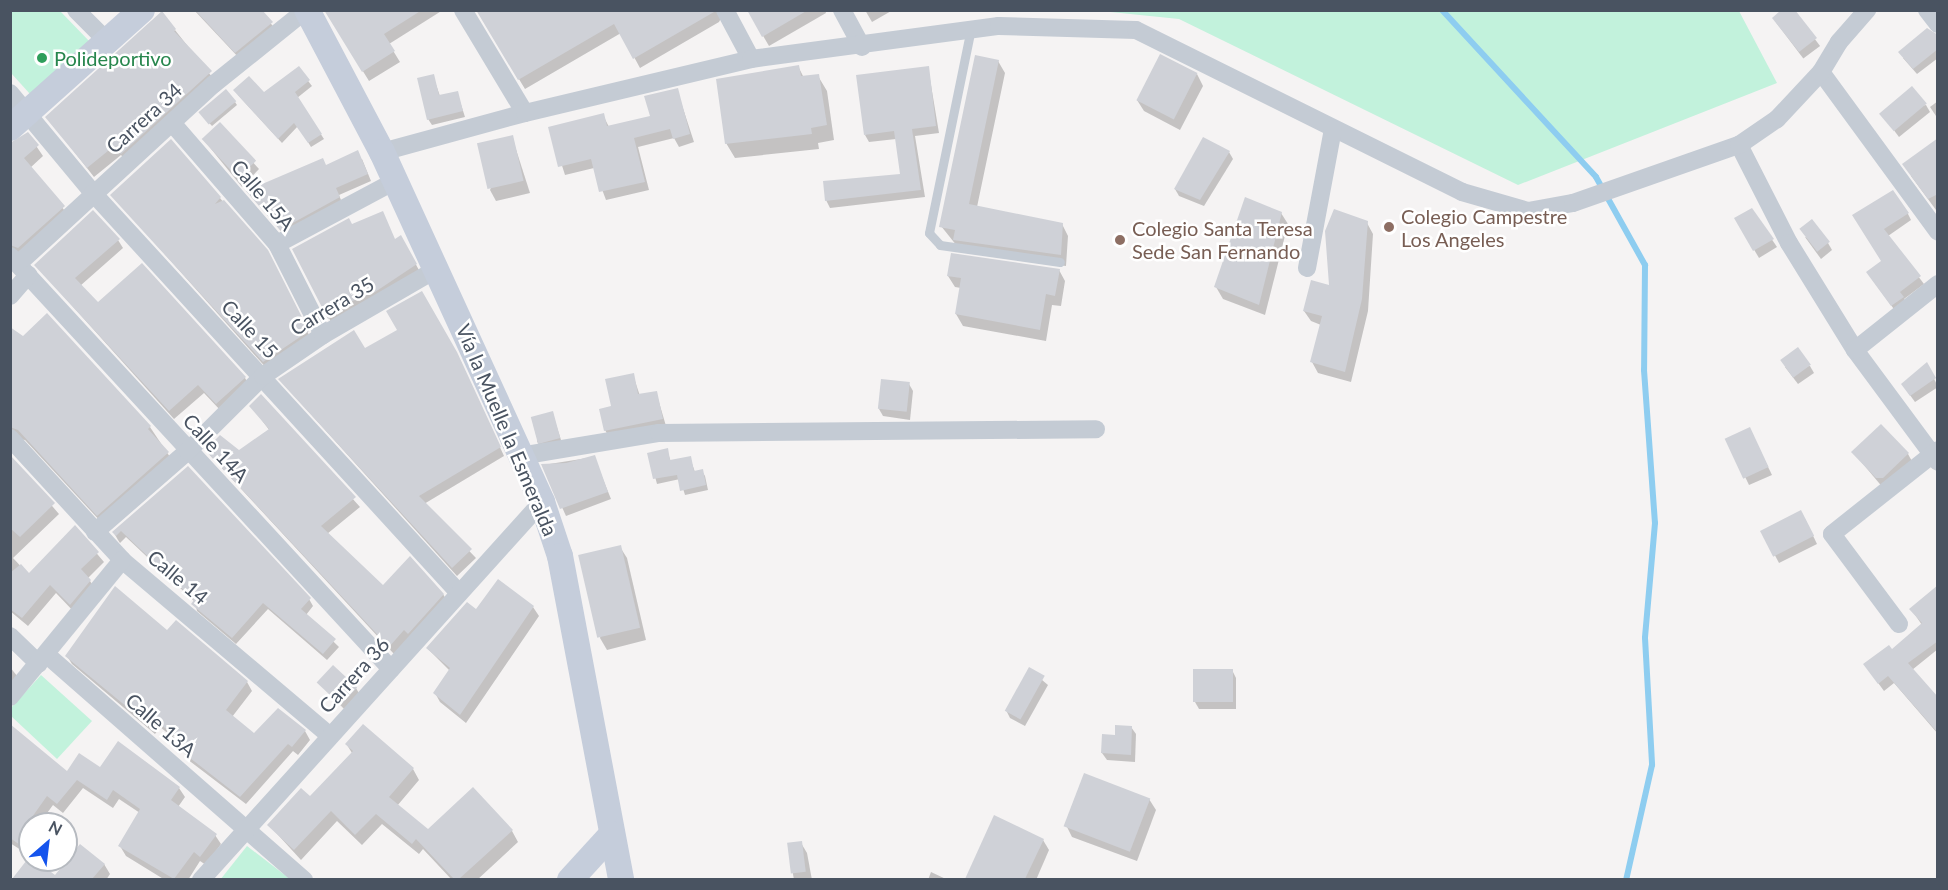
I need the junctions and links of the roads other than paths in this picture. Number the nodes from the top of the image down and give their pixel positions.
1 (76, 10) edge
2 (142, 10) edge
3 (306, 10) edge
4 (463, 10) edge
5 (725, 10) edge
6 (842, 10) edge
7 (1867, 10) edge
8 (1927, 10) edge
9 (994, 18) edge
10 (1938, 24) edge
11 (970, 33) junction
12 (108, 42) junction
13 (862, 47) junction
14 (751, 59) junction
15 (1821, 72) junction
16 (10, 93) edge
17 (525, 112) junction
18 (19, 120) edge
19 (173, 123) junction
20 (1333, 129) junction
21 (1739, 145) junction
22 (382, 152) junction
23 (395, 181) junction
24 (93, 193) junction
25 (1938, 232) edge
26 (277, 244) junction
27 (1060, 262) dead end
28 (19, 265) edge
29 (1307, 268) dead end
30 (437, 269) junction
31 (1938, 284) edge
32 (10, 296) edge
33 (323, 335) junction
34 (1856, 350) junction
35 (263, 376) junction
36 (1096, 429) dead end
37 (10, 438) edge
38 (188, 451) junction
39 (1936, 455) edge
40 (520, 456) junction
41 (542, 502) junction
42 (95, 532) junction
43 (122, 560) junction
44 (459, 593) junction
45 (1899, 624) dead end
46 (10, 636) edge
47 (43, 660) junction
48 (391, 669) junction
49 (10, 697) edge
50 (330, 736) junction
51 (246, 829) junction
52 (612, 834) junction
53 (201, 879) edge
54 (304, 879) edge
55 (570, 879) edge
56 (621, 879) edge

1 - 12 street
2 - 12 street
3 - 19 street, Carrera 34
3 - 22 street, Vía la Muelle la Esmeralda
4 - 17 street
5 - 14 street
6 - 13 street
7 - 15 street
8 - 10 street
9 - 11 street
9 - 20 street
11 - 13 street
11 - 27 lane
12 - 18 street
13 - 14 street
14 - 17 street
15 - 21 street
15 - 25 street
16 - 18 street, Calle 15
17 - 22 street
18 - 24 street, Calle 15
19 - 24 street, Carrera 34
19 - 26 street, Calle 15A
20 - 21 street
20 - 29 street
21 - 34 street
22 - 23 street, Vía la Muelle la Esmeralda
23 - 26 street
23 - 30 street, Vía la Muelle la Esmeralda
24 - 28 street, Carrera 34
24 - 35 street, Calle 15
26 - 33 street, Calle 15A
28 - 32 street, Carrera 34
28 - 38 street, Calle 14A
30 - 33 street, Carrera 35
30 - 40 street, Vía la Muelle la Esmeralda
31 - 34 street
33 - 35 street, Carrera 35
34 - 39 street
35 - 38 street, Carrera 35
35 - 44 street, Calle 15
36 - 40 street
37 - 42 street, Calle 14
38 - 42 street, Carrera 35
38 - 48 street, Calle 14A
39 - 45 street
40 - 41 street, Vía la Muelle la Esmeralda
41 - 44 street, Carrera 36
41 - 52 street, Vía la Muelle la Esmeralda
42 - 43 street, Calle 14
43 - 47 street
43 - 50 street, Calle 14
44 - 48 street, Carrera 36
46 - 47 street, Calle 13A
47 - 49 street
47 - 51 street, Calle 13A
48 - 50 street, Carrera 36
50 - 51 street, Carrera 36
51 - 53 street, Carrera 36
51 - 54 street, Calle 13A
52 - 55 street
52 - 56 street, Vía la Muelle la Esmeralda

